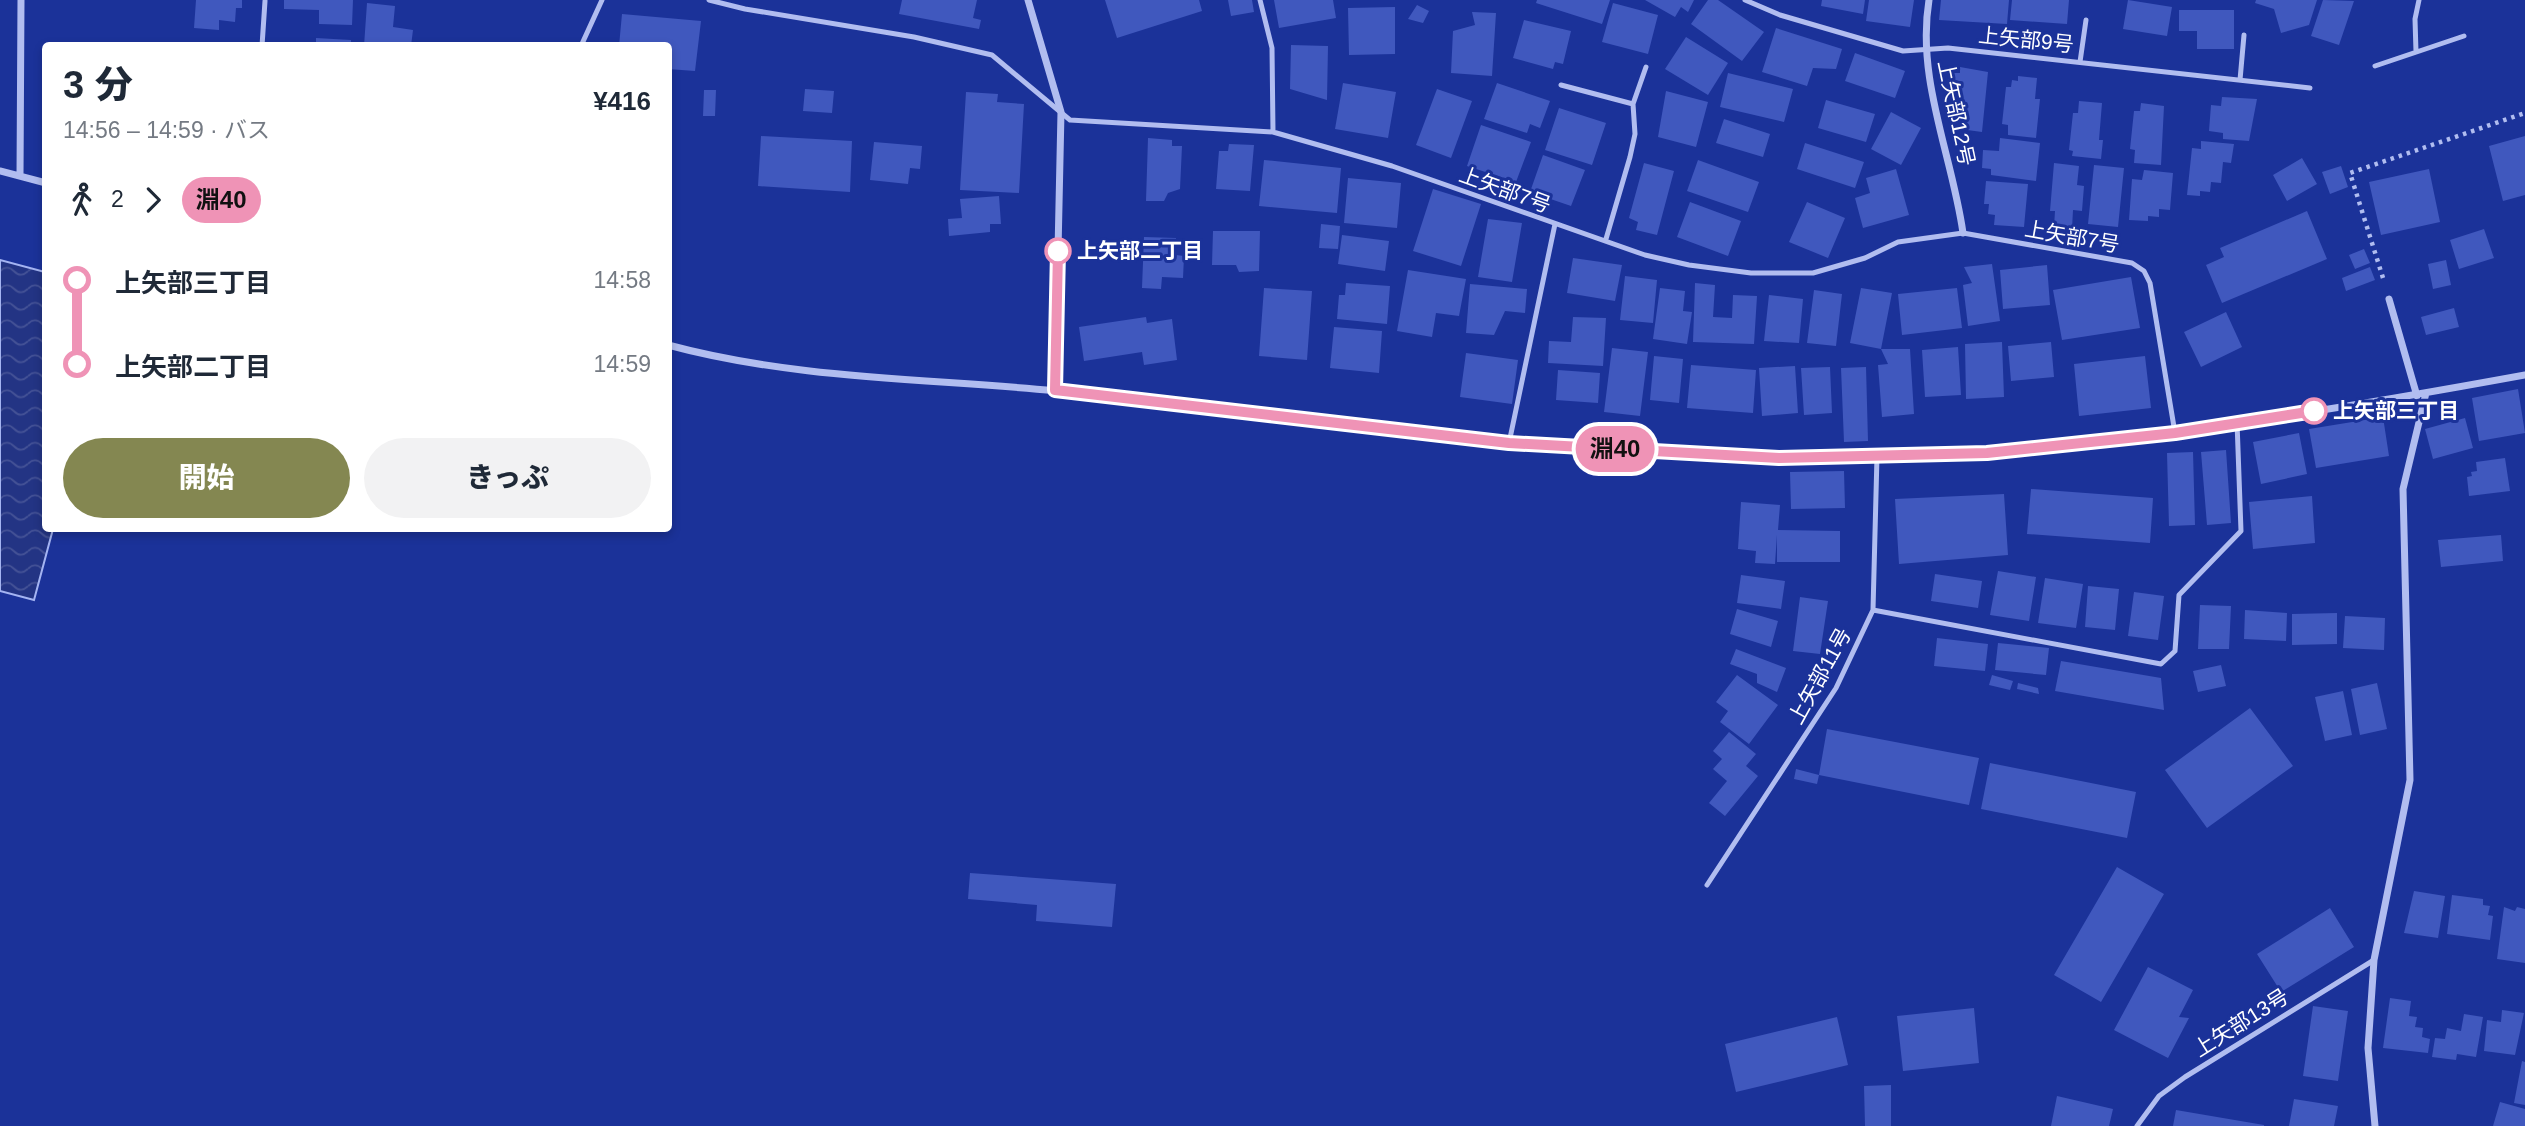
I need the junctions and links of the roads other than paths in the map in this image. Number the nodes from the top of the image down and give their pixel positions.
1 (21, 0) edge
2 (602, 0) edge
3 (709, 0) edge
4 (1028, 0) edge
5 (1260, 0) edge
6 (1745, 0) edge
7 (1928, 0) edge
8 (2419, 0) edge
9 (265, 1) edge
10 (2086, 20) dead end
11 (2244, 35) dead end
12 (2464, 36) dead end
13 (262, 42) edge
14 (583, 42) edge
15 (1925, 50) junction
16 (2416, 52) junction
17 (2080, 62) junction
18 (2375, 66) dead end
19 (1646, 67) dead end
20 (2240, 80) junction
21 (1561, 85) dead end
22 (2310, 88) dead end
23 (1633, 104) junction
24 (1061, 112) junction
25 (1273, 132) junction
26 (0, 171) edge
27 (20, 176) junction
28 (42, 182) edge
29 (1555, 224) junction
30 (1964, 233) junction
31 (1606, 239) junction
32 (2389, 299) road end
33 (672, 346) edge
34 (2525, 375) edge
35 (1055, 390) junction
36 (2426, 393) junction
37 (2417, 396) junction
38 (2237, 422) junction
39 (2175, 433) junction
40 (1509, 443) junction
41 (1877, 456) junction
42 (1873, 610) junction
43 (1707, 885) dead end
44 (2374, 960) junction
45 (2137, 1126) edge
46 (2375, 1126) edge

1 - 27 street
2 - 14 lane
3 - 24 lane, 上矢部7号
4 - 24 street
5 - 25 lane
6 - 15 lane, 上矢部9号
7 - 15 street, 上矢部12号
8 - 16 lane
9 - 13 lane
10 - 17 lane
11 - 20 lane
12 - 16 lane
15 - 17 lane, 上矢部9号
15 - 30 street, 上矢部12号
16 - 18 lane
17 - 20 lane, 上矢部9号
19 - 23 lane
20 - 22 lane, 上矢部9号
21 - 23 lane
23 - 31 lane
24 - 25 lane, 上矢部7号
24 - 35 street
25 - 29 lane, 上矢部7号
26 - 27 street
27 - 28 street
29 - 31 lane, 上矢部7号
29 - 40 lane
30 - 31 lane, 上矢部7号
30 - 39 lane, 上矢部7号
32 - 37 street
33 - 35 street
34 - 36 street
35 - 40 street
36 - 37 street
36 - 44 street
37 - 38 street
38 - 39 street
38 - 42 lane
39 - 41 street
40 - 41 street
41 - 42 lane, 上矢部11号
42 - 43 lane, 上矢部11号
44 - 45 lane, 上矢部13号
44 - 46 street

